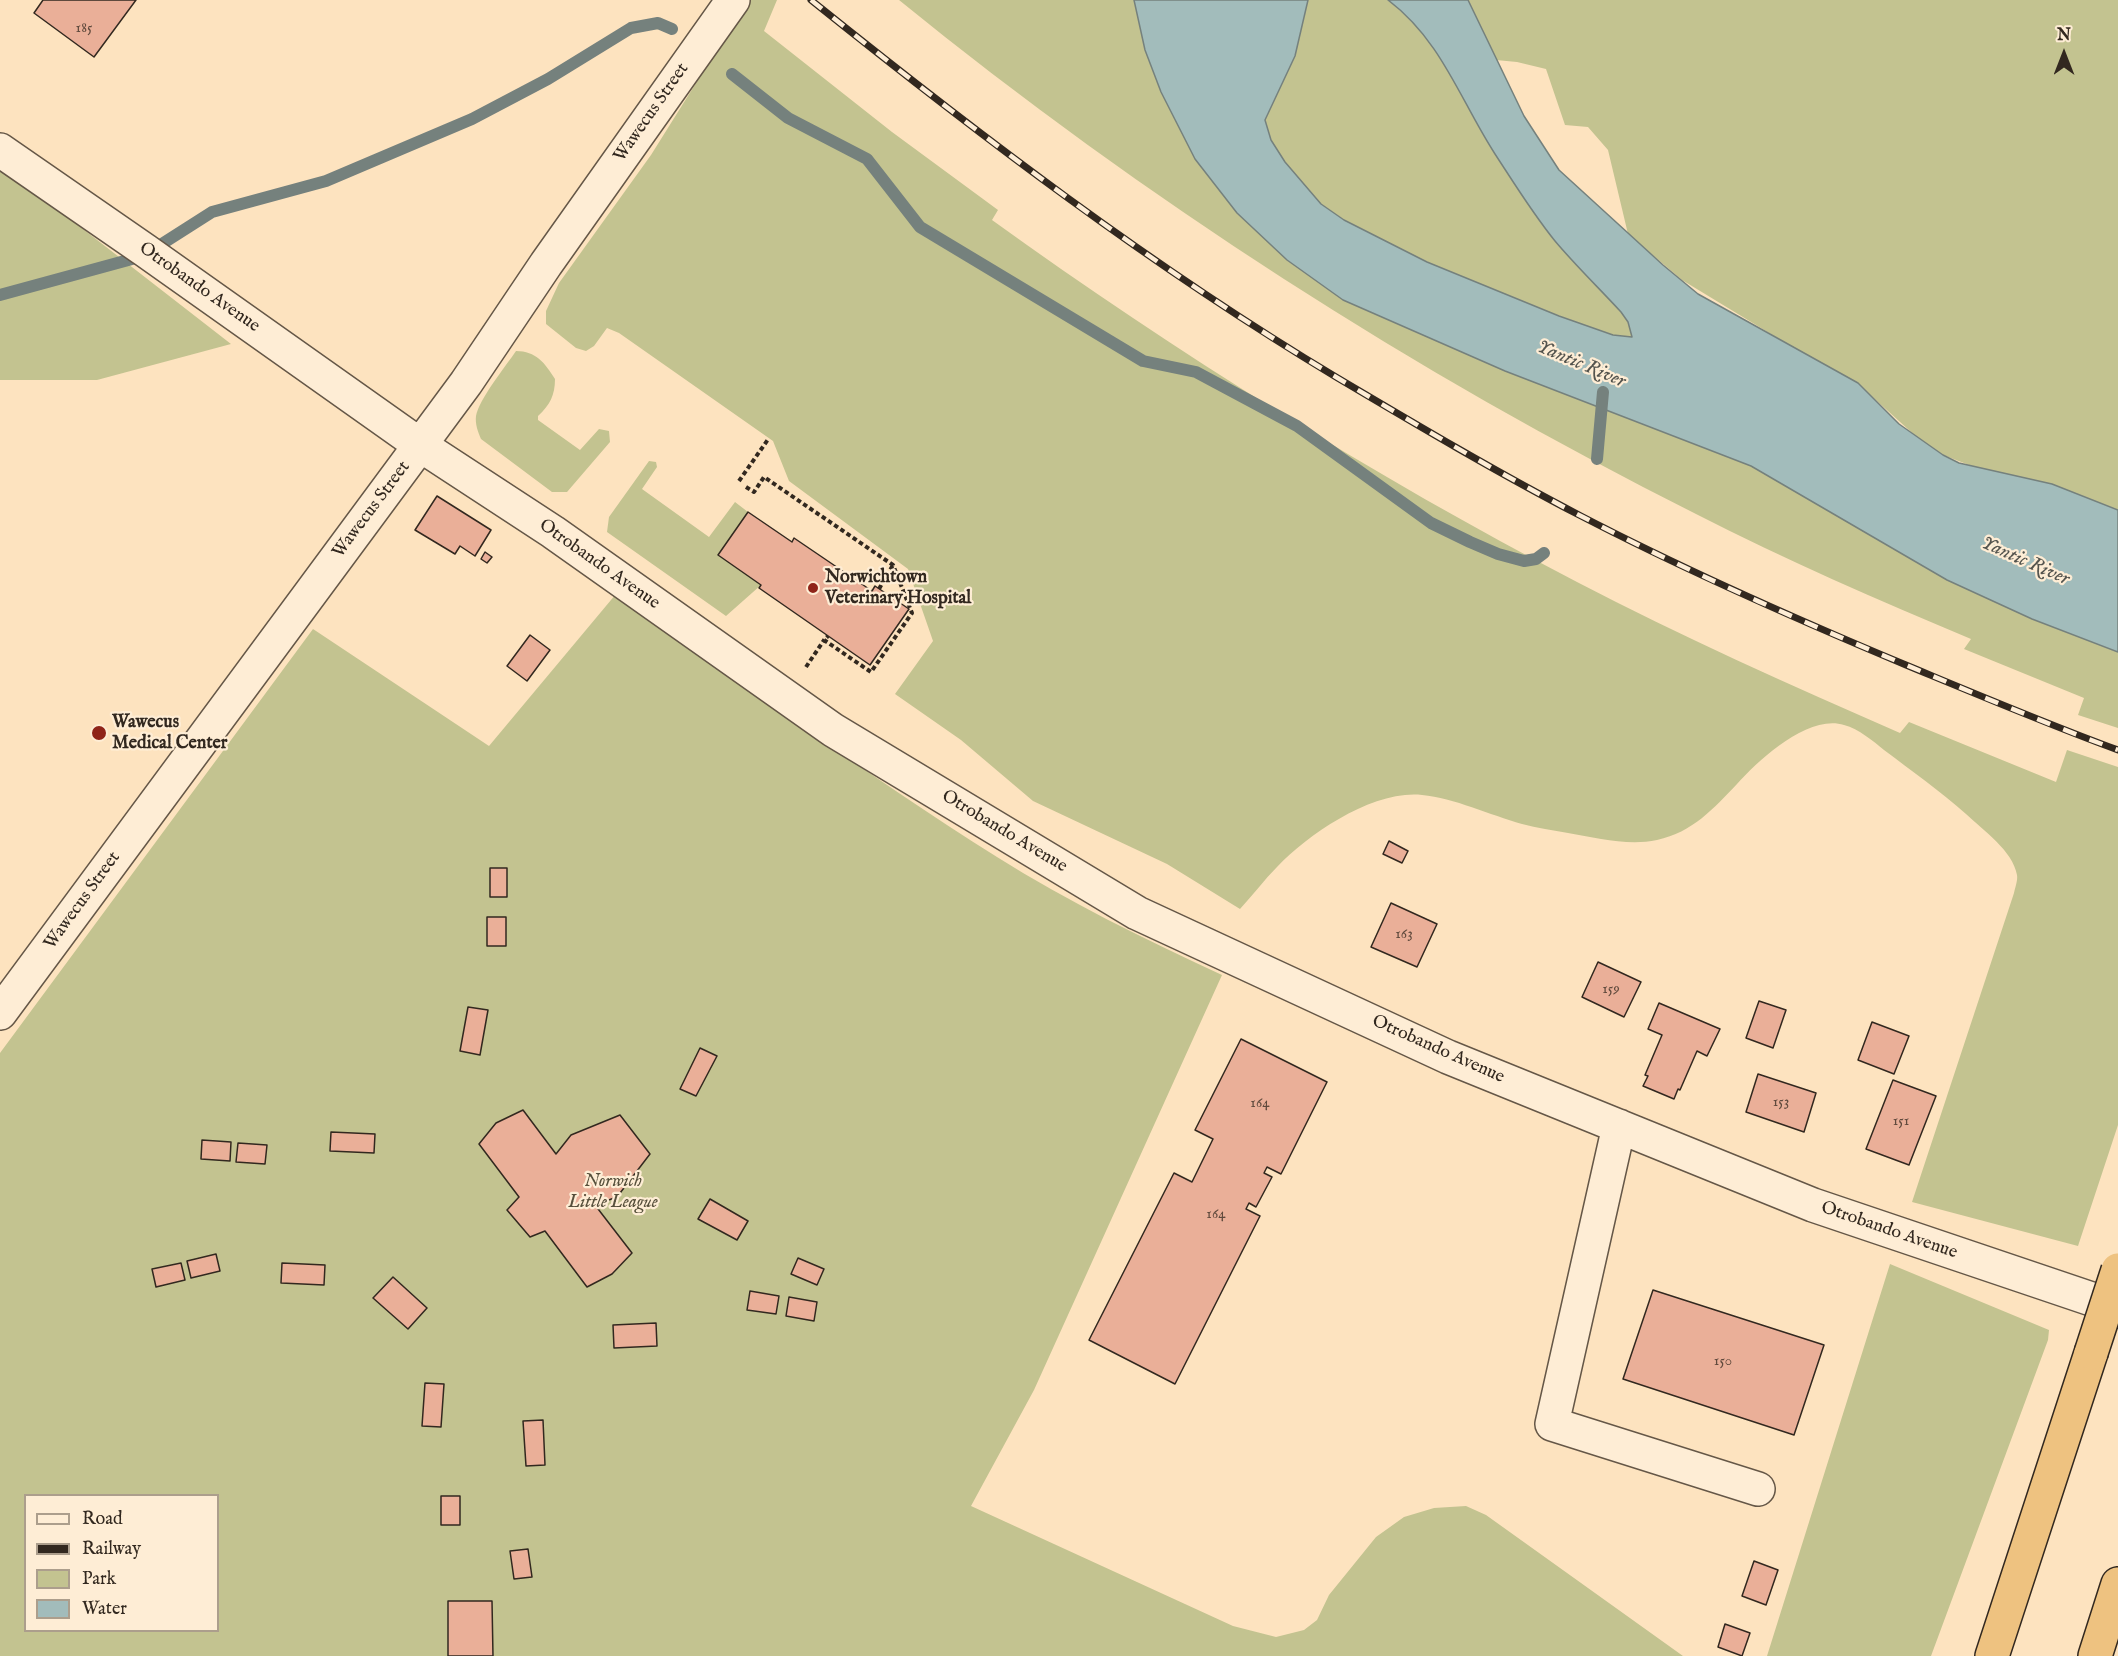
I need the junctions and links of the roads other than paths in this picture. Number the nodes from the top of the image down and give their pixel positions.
1 (733, 0) edge
2 (0, 150) edge
3 (420, 446) junction
4 (0, 1013) edge
5 (1619, 1126) junction
6 (2118, 1270) edge
7 (2118, 1308) edge
8 (1758, 1489) dead end
9 (2118, 1584) edge
10 (1992, 1656) edge
11 (2095, 1656) edge

1 - 3 street, Wawecus Street
2 - 3 street, Otrobando Avenue
3 - 4 street, Wawecus Street
3 - 5 street, Otrobando Avenue
5 - 7 street, Otrobando Avenue
5 - 8 street
6 - 10 highway, bridge
9 - 11 highway

